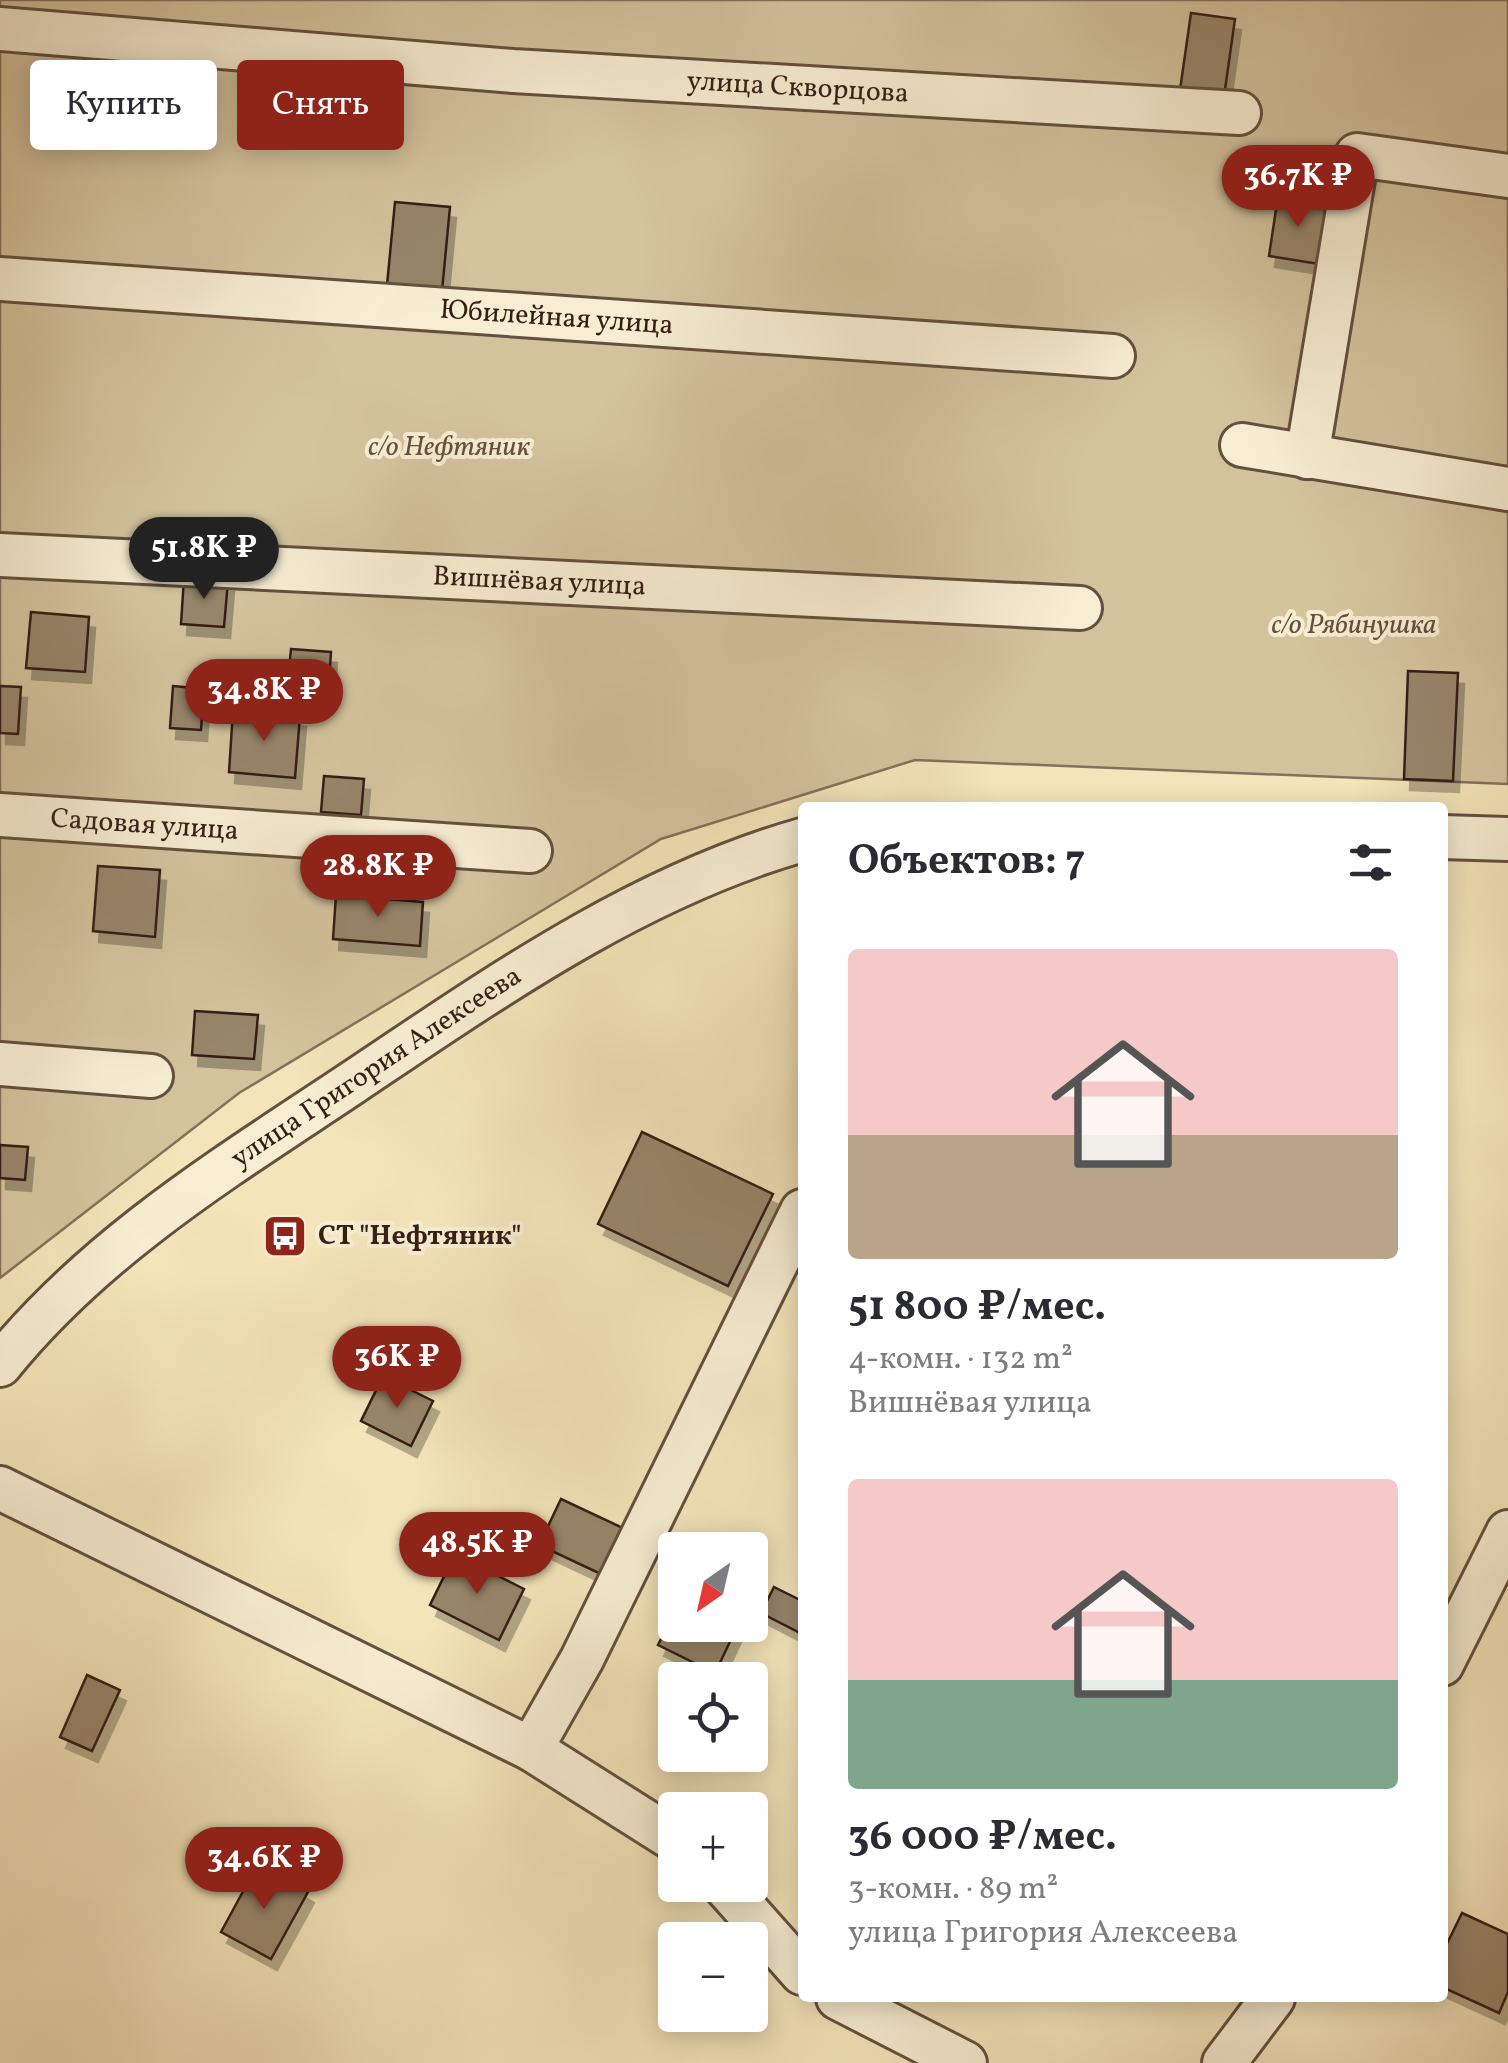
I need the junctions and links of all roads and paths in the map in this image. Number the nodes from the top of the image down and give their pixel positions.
1 (0, 29) edge
2 (1238, 113) dead end
3 (1508, 176) edge
4 (0, 279) edge
5 (1113, 356) dead end
6 (1242, 445) dead end
7 (1307, 457) junction
8 (1508, 489) edge
9 (0, 555) edge
10 (1080, 608) dead end
11 (0, 815) edge
12 (1448, 837) edge
13 (1508, 838) edge
14 (798, 841) edge
15 (530, 851) dead end
16 (0, 1064) edge
17 (151, 1076) dead end
18 (798, 1219) edge
19 (0, 1365) edge
20 (0, 1488) edge
21 (1508, 1532) edge
22 (1448, 1652) edge
23 (531, 1749) junction
24 (658, 1829) edge
25 (739, 1902) edge
26 (798, 1968) edge
27 (855, 2002) edge
28 (1270, 2002) edge
29 (886, 2009) edge
30 (964, 2063) edge
31 (1224, 2063) edge

1 - 2 street, улица Скворцова
3 - 7 street
4 - 5 street, Юбилейная улица
6 - 7 street
7 - 8 street
9 - 10 street, Вишнёвая улица
11 - 15 street, Садовая улица
12 - 13 street
14 - 19 street, улица Григория Алексеева
16 - 17 street
18 - 23 street
20 - 23 street
21 - 22 street
23 - 24 street
25 - 26 street
27 - 29 street
28 - 31 street
29 - 30 street

